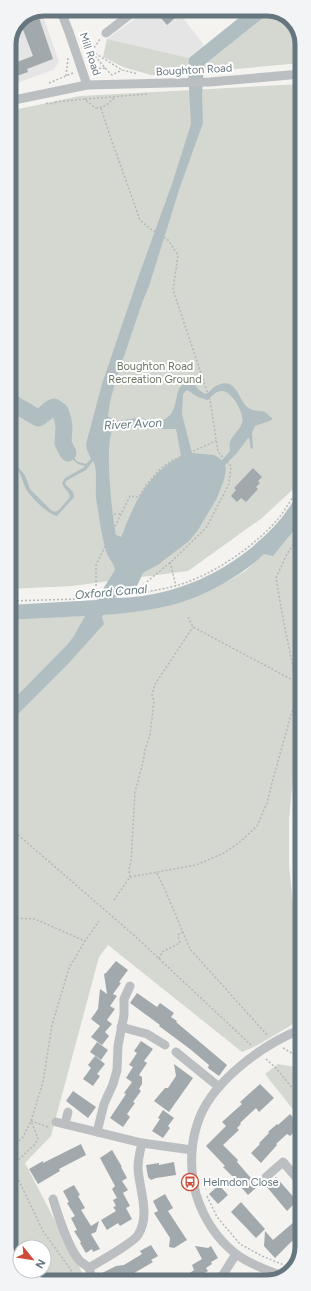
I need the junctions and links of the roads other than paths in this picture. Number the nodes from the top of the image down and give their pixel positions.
1 (63, 16) edge
2 (128, 16) edge
3 (106, 33) road end
4 (295, 75) edge
5 (87, 85) junction
6 (16, 100) edge
7 (130, 986) dead end
8 (121, 1027) junction
9 (295, 1032) edge
10 (165, 1045) dead end
11 (176, 1052) dead end
12 (219, 1087) junction
13 (68, 1112) dead end
14 (97, 1132) junction
15 (142, 1143) junction
16 (192, 1150) junction
17 (295, 1176) edge
18 (266, 1177) dead end
19 (53, 1199) dead end
20 (236, 1254) junction
21 (90, 1268) junction
22 (276, 1273) edge
23 (91, 1275) edge
24 (223, 1275) edge

1 - 5 street, Mill Road
2 - 3 street
4 - 5 street, Boughton Road
5 - 6 street, Boughton Road
7 - 8 street
8 - 10 street
8 - 14 street
9 - 12 street
11 - 12 street
12 - 16 street
13 - 14 street
14 - 15 street
15 - 16 street
15 - 21 street
16 - 20 street
17 - 18 street
19 - 21 street
20 - 22 street
20 - 24 street
21 - 23 street

